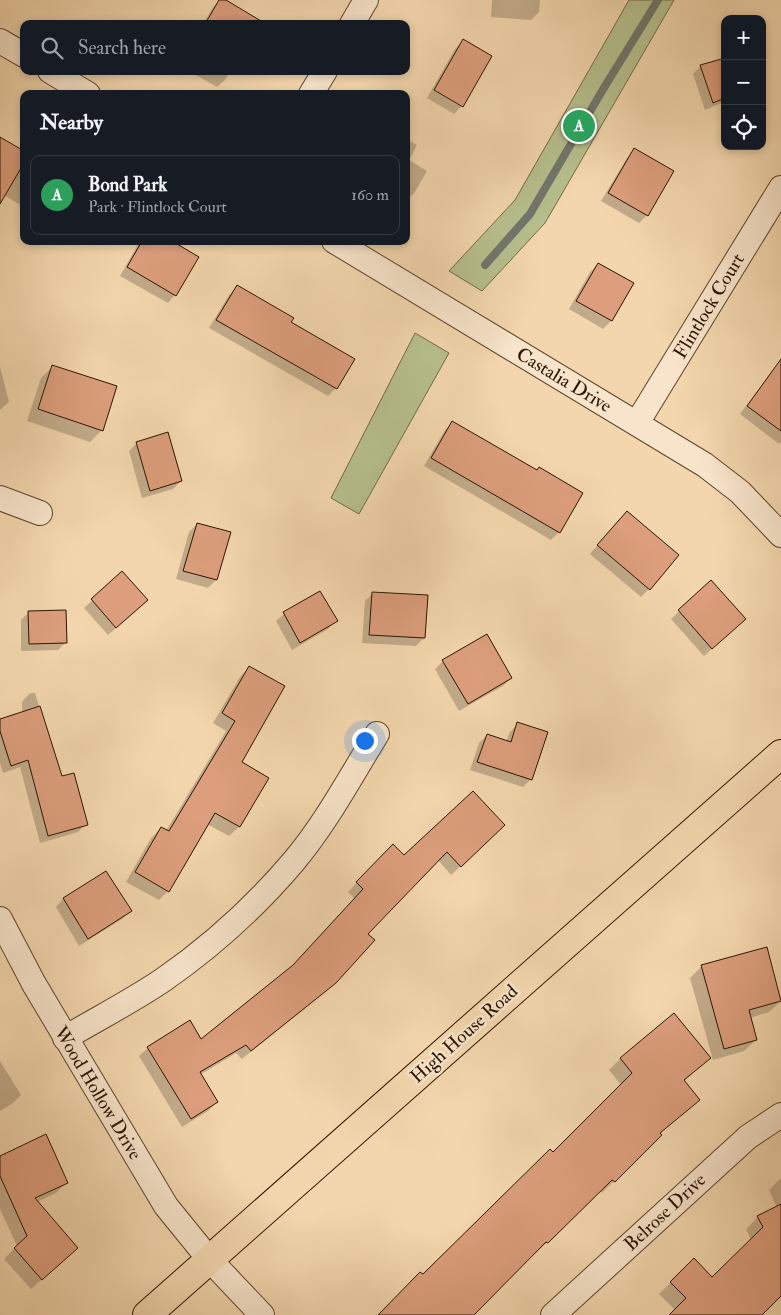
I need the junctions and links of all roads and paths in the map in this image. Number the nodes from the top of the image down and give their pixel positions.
1 (366, 0) edge
2 (354, 20) edge
3 (0, 41) edge
4 (20, 53) edge
5 (57, 75) edge
6 (322, 75) edge
7 (81, 90) edge
8 (313, 90) edge
9 (781, 188) edge
10 (341, 245) edge
11 (637, 423) junction
12 (0, 498) edge
13 (40, 512) dead end
14 (781, 535) edge
15 (377, 734) dead end
16 (781, 754) edge
17 (0, 919) edge
18 (65, 1038) junction
19 (781, 1114) edge
20 (209, 1259) junction
21 (147, 1315) edge
22 (262, 1315) edge
23 (553, 1315) edge

1 - 2 street
3 - 4 street
5 - 7 street
6 - 8 street
9 - 11 street, Flintlock Court
10 - 11 street, Castalia Drive
11 - 14 street, Castalia Drive
12 - 13 street
15 - 18 street
16 - 20 main road, High House Road
17 - 18 street, Wood Hollow Drive
18 - 20 street, Wood Hollow Drive
19 - 23 street, Belrose Drive
20 - 21 main road, High House Road
20 - 22 street, Wood Hollow Drive

